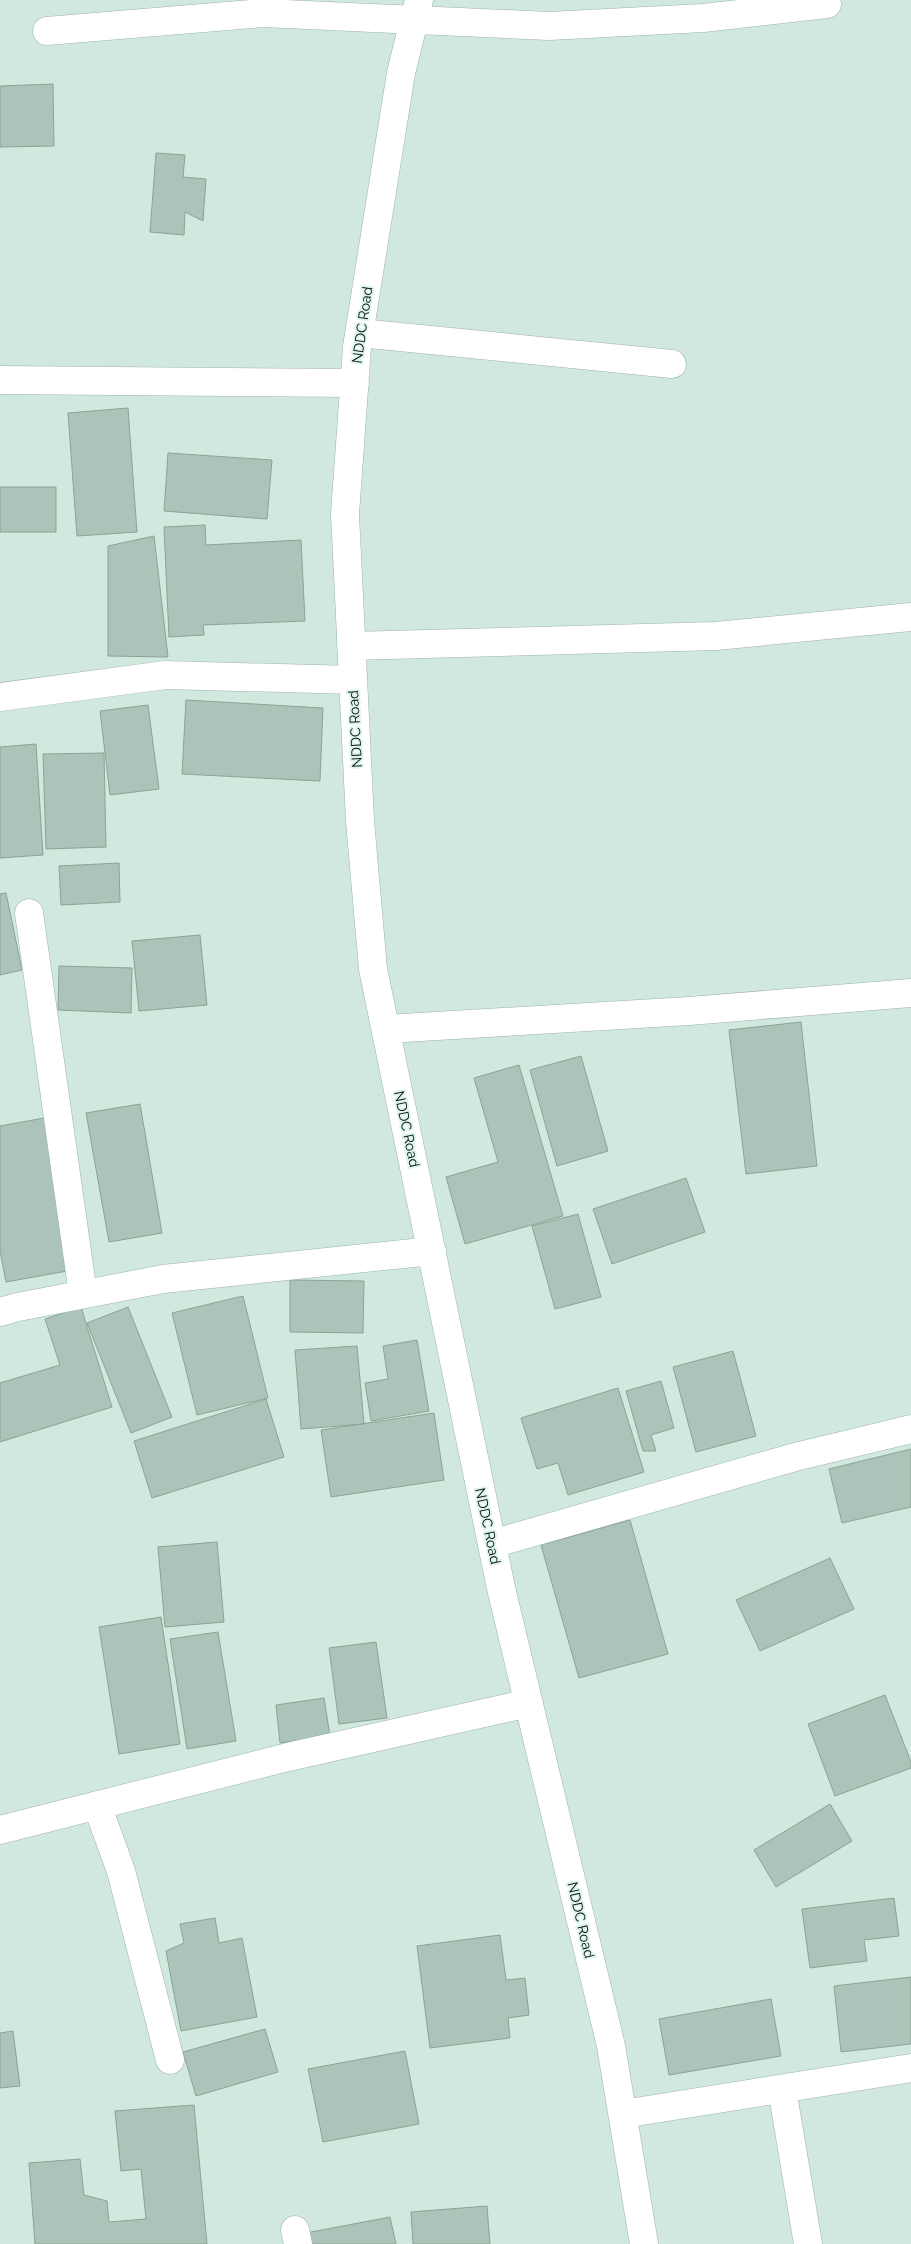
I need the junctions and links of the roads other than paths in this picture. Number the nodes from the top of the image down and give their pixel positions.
1 (827, 4) dead end
2 (417, 11) edge
3 (47, 31) dead end
4 (360, 333) junction
5 (672, 364) dead end
6 (0, 380) edge
7 (355, 383) junction
8 (911, 616) edge
9 (351, 646) junction
10 (353, 680) junction
11 (0, 697) edge
12 (29, 913) dead end
13 (911, 993) edge
14 (386, 1029) junction
15 (432, 1251) junction
16 (83, 1294) junction
17 (0, 1312) edge
18 (911, 1429) edge
19 (492, 1544) junction
20 (529, 1704) junction
21 (97, 1806) junction
22 (0, 1830) edge
23 (170, 2060) dead end
24 (911, 2068) edge
25 (782, 2089) junction
26 (623, 2114) junction
27 (644, 2244) edge
28 (808, 2244) edge

1 - 2 street
2 - 3 street
2 - 4 street, NDDC Road
4 - 5 street
4 - 7 street, NDDC Road
6 - 7 street
7 - 9 street, NDDC Road
8 - 9 street
9 - 10 street, NDDC Road
10 - 11 street
10 - 14 street, NDDC Road
12 - 16 street
13 - 14 street
14 - 15 street, NDDC Road
15 - 16 street
15 - 19 street, NDDC Road
16 - 17 street
18 - 19 street
19 - 20 street, NDDC Road
20 - 21 street
20 - 26 street, NDDC Road
21 - 22 street
21 - 23 street
24 - 25 street
25 - 26 street
25 - 28 street
26 - 27 street, NDDC Road

